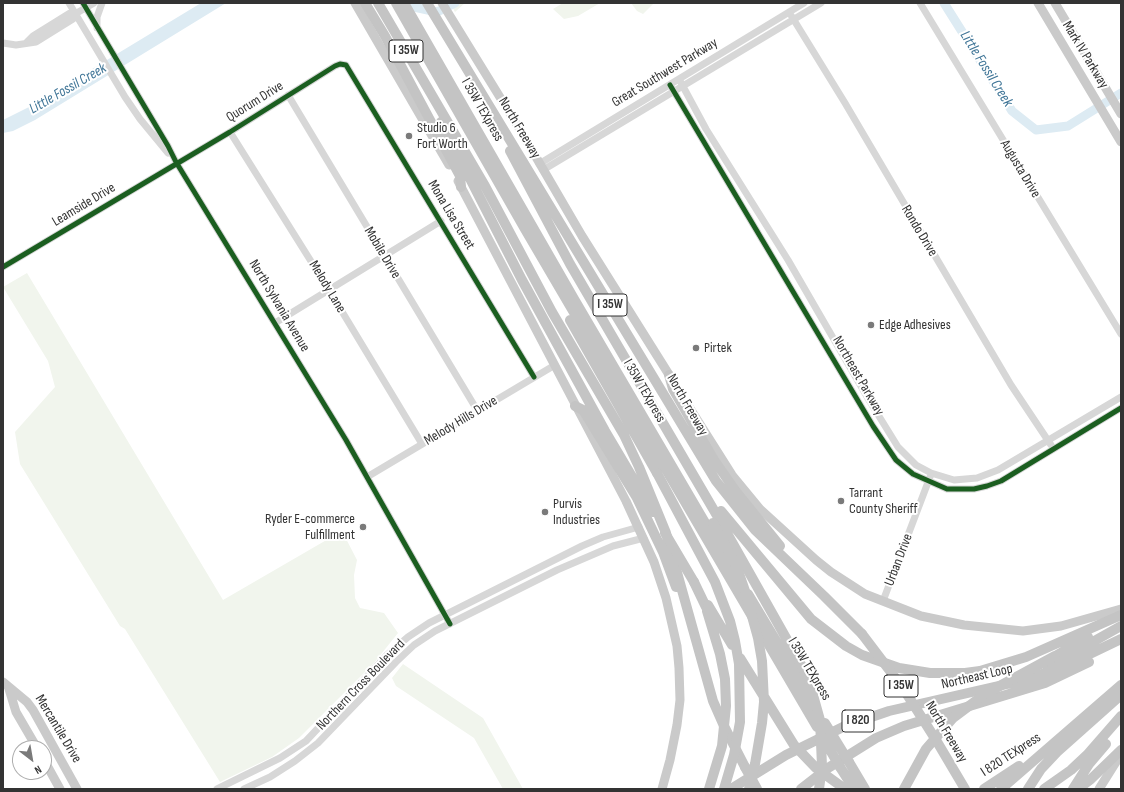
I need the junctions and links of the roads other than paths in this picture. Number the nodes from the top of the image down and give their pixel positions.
1 (69, 3) edge
2 (94, 3) edge
3 (102, 3) edge
4 (378, 3) edge
5 (396, 3) edge
6 (404, 3) edge
7 (427, 3) edge
8 (442, 3) edge
9 (804, 3) edge
10 (821, 3) edge
11 (920, 3) edge
12 (1038, 3) edge
13 (1055, 3) edge
14 (84, 6) edge
15 (360, 6) edge
16 (789, 12) junction
17 (75, 14) junction
18 (794, 20) junction
19 (97, 28) junction
20 (444, 31) junction
21 (1073, 33) junction
22 (1061, 40) junction
23 (3, 43) edge
24 (346, 65) joint
25 (681, 83) junction
26 (672, 88) junction
27 (429, 89) junction
28 (135, 91) junction
29 (288, 95) junction
30 (125, 98) junction
31 (1119, 110) edge
32 (230, 132) junction
33 (1121, 142) edge
34 (176, 162) junction
35 (727, 162) junction
36 (541, 167) junction
37 (718, 167) junction
38 (501, 170) junction
39 (461, 187) junction
40 (440, 221) junction
41 (384, 255) junction
42 (543, 260) junction
43 (3, 266) edge
44 (329, 290) junction
45 (814, 305) junction
46 (805, 310) junction
47 (275, 323) junction
48 (1121, 334) edge
49 (555, 365) junction
50 (669, 375) junction
51 (534, 377) junction
52 (861, 384) junction
53 (853, 390) junction
54 (1121, 397) edge
55 (576, 406) junction
56 (1121, 408) edge
57 (477, 410) junction
58 (658, 414) junction
59 (1048, 441) junction
60 (422, 444) junction
61 (1053, 449) junction
62 (931, 473) junction
63 (368, 477) junction
64 (928, 482) junction
65 (639, 527) junction
66 (644, 538) junction
67 (792, 564) junction
68 (531, 571) junction
69 (535, 581) junction
70 (694, 582) junction
71 (883, 601) junction
72 (1121, 609) edge
73 (689, 613) junction
74 (445, 614) junction
75 (1121, 616) edge
76 (450, 624) junction
77 (1121, 626) edge
78 (1121, 639) edge
79 (1111, 645) junction
80 (1008, 684) junction
81 (1121, 685) edge
82 (6, 686) edge
83 (1121, 695) edge
84 (1121, 716) edge
85 (821, 725) junction
86 (1121, 725) edge
87 (45, 731) junction
88 (31, 738) joint
89 (1057, 746) junction
90 (1121, 750) edge
91 (1121, 754) edge
92 (280, 758) junction
93 (845, 764) junction
94 (287, 766) junction
95 (52, 774) edge
96 (60, 789) edge
97 (77, 789) edge
98 (217, 789) edge
99 (244, 789) edge
100 (662, 789) edge
101 (710, 789) edge
102 (724, 789) edge
103 (731, 789) edge
104 (749, 789) edge
105 (757, 789) edge
106 (802, 789) edge
107 (819, 789) edge
108 (845, 789) edge
109 (854, 789) edge
110 (865, 789) edge
111 (904, 789) edge
112 (965, 789) edge
113 (984, 789) edge
114 (1000, 789) edge
115 (1028, 789) edge
116 (1044, 789) edge
117 (1073, 789) edge
118 (1078, 789) edge
119 (1099, 789) edge

1 - 17 street, North Sylvania Avenue
2 - 14 street
3 - 19 street
4 - 27 highway, I 35W
5 - 42 highway, I 35W TEXpress
6 - 38 highway, I 35W TEXpress
7 - 20 highway, North Freeway / I 35W
8 - 36 main road, North Freeway
9 - 16 street, Great Southwest Parkway
10 - 18 street, Great Southwest Parkway
11 - 48 street, Augusta Drive
12 - 22 main road, Mark IV Parkway
13 - 21 main road, Mark IV Parkway
14 - 17 street
14 - 19 street, North Sylvania Avenue
15 - 39 main road
15 - 39 highway
16 - 18 street, Rondo Drive
16 - 25 street, Great Southwest Parkway
17 - 23 street
17 - 30 street, North Sylvania Avenue
18 - 25 street, Great Southwest Parkway
18 - 59 street, Rondo Drive
19 - 28 street, North Sylvania Avenue
20 - 58 highway
20 - 67 highway, North Freeway / I 35W
21 - 22 main road
21 - 31 main road, Mark IV Parkway
22 - 33 main road, Mark IV Parkway
24 - 29 street, Quorum Drive
24 - 40 street, Mona Lisa Street
25 - 26 street, Great Southwest Parkway
25 - 35 street, Northeast Parkway
26 - 36 street, Great Southwest Parkway
26 - 37 street, Northeast Parkway
27 - 70 highway, bridge
27 - 73 highway, I 35W
28 - 30 street
28 - 34 street, North Sylvania Avenue
29 - 32 street, Quorum Drive
29 - 41 street, Mobile Drive
30 - 34 street, North Sylvania Avenue
32 - 34 street, Quorum Drive
32 - 44 street, Melody Lane
34 - 43 street, Leamside Drive
34 - 47 street, North Sylvania Avenue
35 - 37 street
35 - 45 street, Northeast Parkway
36 - 50 main road, North Freeway
37 - 46 street, Northeast Parkway
38 - 85 highway, I 35W TEXpress
38 - 104 highway, bridge
39 - 49 main road
40 - 41 street
40 - 51 street, Mona Lisa Street
41 - 44 street
41 - 57 street, Mobile Drive
42 - 85 highway, I 35W TEXpress
42 - 102 highway, bridge
44 - 47 street
44 - 60 street, Melody Lane
45 - 46 street
45 - 52 street, Northeast Parkway
46 - 53 street, Northeast Parkway
47 - 63 street, North Sylvania Avenue
49 - 51 street, Melody Hills Drive
49 - 55 main road
50 - 67 highway
50 - 71 main road, North Freeway
51 - 57 street, Melody Hills Drive
52 - 53 street
52 - 62 street, Northeast Parkway
53 - 64 street, Northeast Parkway
54 - 59 street, Northeast Parkway
55 - 65 main road
55 - 73 highway
56 - 61 street, Northeast Parkway
57 - 60 street, Melody Hills Drive
58 - 75 highway
58 - 107 highway, bridge
59 - 61 street, Rondo Drive
59 - 62 street, Northeast Parkway
60 - 63 street, Melody Hills Drive
61 - 64 street, Northeast Parkway
62 - 64 street, Urban Drive
63 - 74 street, North Sylvania Avenue
64 - 71 street, Urban Drive
65 - 66 main road
65 - 68 street, Northern Cross Boulevard
66 - 69 street, Northern Cross Boulevard
66 - 100 main road
67 - 112 highway, North Freeway / I 35W, bridge
68 - 69 street
68 - 74 street, Northern Cross Boulevard
69 - 76 street, Northern Cross Boulevard
70 - 101 highway, bridge
70 - 108 highway, bridge
71 - 72 main road, North Freeway
73 - 105 highway, I 35W, bridge
74 - 76 street, North Sylvania Avenue
74 - 92 street, Northern Cross Boulevard
75 - 111 highway, bridge
76 - 94 street, Northern Cross Boulevard
77 - 80 highway
78 - 79 highway, Northeast Loop / I 820
79 - 80 highway, Northeast Loop / I 820
79 - 106 highway
80 - 103 highway, Northeast Loop / I 820
81 - 89 highway
82 - 87 main road, Mercantile Drive
82 - 88 main road, Mercantile Drive
83 - 89 highway
84 - 116 highway
85 - 93 highway, I 35W TEXpress, bridge
86 - 117 highway
87 - 88 main road
87 - 97 main road, Mercantile Drive
89 - 113 highway, I 820 TEXpress
89 - 114 highway
89 - 115 highway
90 - 118 highway
91 - 119 main road
92 - 94 street
92 - 98 street, Northern Cross Boulevard
93 - 109 highway, I 35W TEXpress
93 - 110 highway, I 35W TEXpress
94 - 99 street, Northern Cross Boulevard
95 - 96 main road, Mercantile Drive

